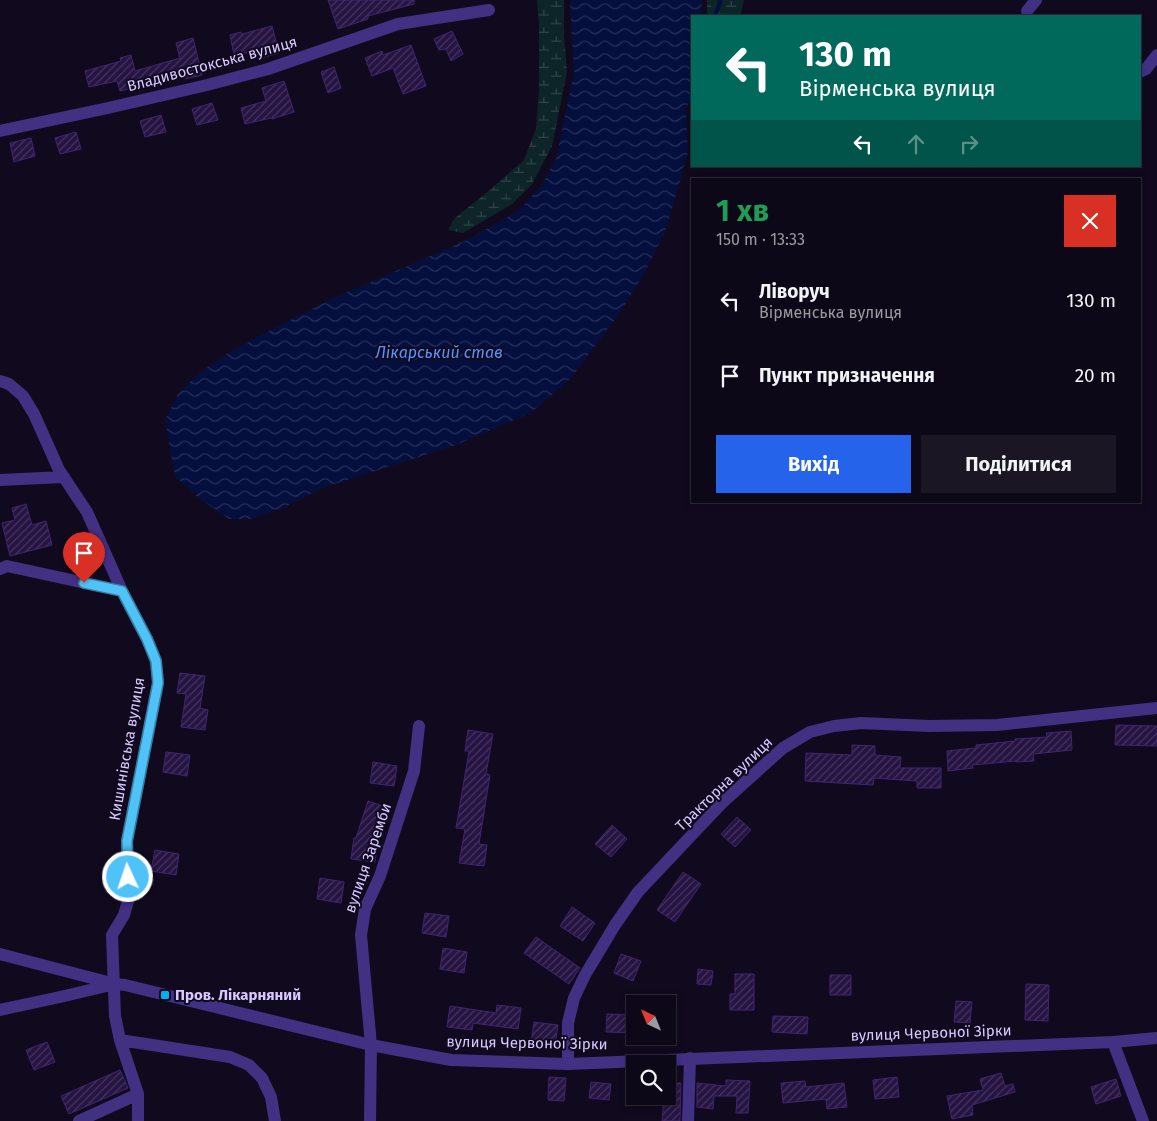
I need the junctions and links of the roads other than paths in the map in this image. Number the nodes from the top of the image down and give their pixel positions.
1 (1036, 0) edge
2 (489, 10) dead end
3 (1027, 11) dead end
4 (1157, 55) edge
5 (1141, 71) edge
6 (0, 132) edge
7 (0, 381) edge
8 (64, 477) junction
9 (0, 480) edge
10 (0, 569) edge
11 (122, 591) junction
12 (1157, 708) edge
13 (419, 726) dead end
14 (0, 954) edge
15 (114, 984) junction
16 (0, 1010) edge
17 (1157, 1038) edge
18 (120, 1040) junction
19 (1113, 1042) junction
20 (371, 1044) junction
21 (690, 1058) junction
22 (568, 1064) junction
23 (138, 1094) junction
24 (79, 1121) edge
25 (138, 1121) edge
26 (275, 1121) edge
27 (370, 1121) edge
28 (688, 1121) edge
29 (1143, 1121) edge

1 - 3 street
2 - 6 street, Владивостокська вулиця
4 - 5 street
7 - 8 street, Кишинівська вулиця
8 - 9 street
8 - 11 street, Кишинівська вулиця
10 - 11 street
11 - 15 street, Кишинівська вулиця
12 - 22 street, Тракторна вулиця
13 - 20 street, вулиця Заремби
14 - 15 street, вулиця Червоної Зірки
15 - 16 street
15 - 18 street, Кишинівська вулиця
15 - 20 street, вулиця Червоної Зірки
17 - 19 street, вулиця Червоної Зірки
18 - 23 street, Кишинівська вулиця
18 - 26 street
19 - 21 street, вулиця Червоної Зірки
19 - 29 street
20 - 22 street, вулиця Червоної Зірки
20 - 27 street, вулиця Заремби
21 - 22 street, вулиця Червоної Зірки
21 - 28 street
23 - 24 street
23 - 25 street, Кишинівська вулиця

